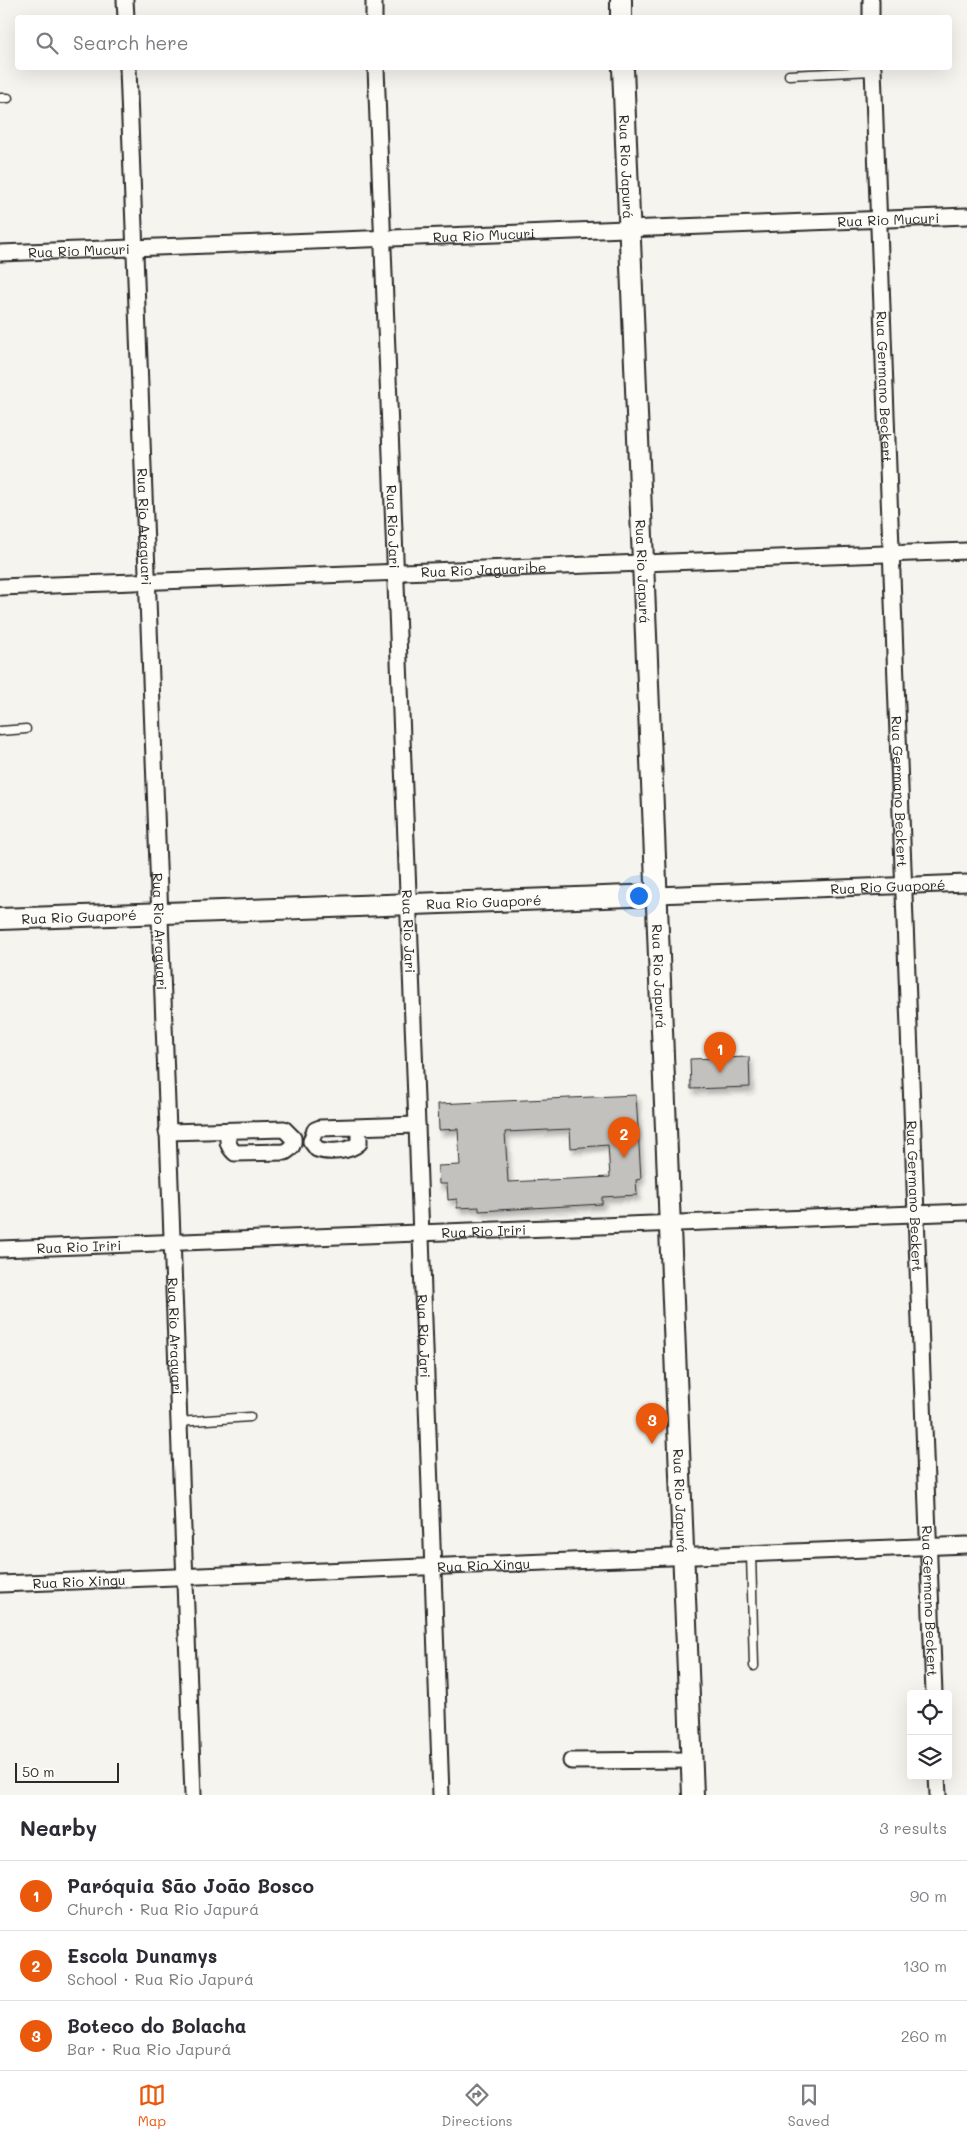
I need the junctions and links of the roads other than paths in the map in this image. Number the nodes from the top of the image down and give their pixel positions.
1 (125, 0) edge
2 (374, 0) edge
3 (621, 0) edge
4 (871, 0) edge
5 (126, 15) edge
6 (374, 15) edge
7 (621, 15) edge
8 (871, 15) edge
9 (128, 70) edge
10 (376, 70) edge
11 (623, 70) edge
12 (859, 70) edge
13 (873, 70) edge
14 (789, 75) dead end
15 (967, 216) edge
16 (879, 219) junction
17 (630, 229) junction
18 (383, 239) junction
19 (134, 248) junction
20 (0, 254) edge
21 (967, 551) edge
22 (892, 554) junction
23 (643, 563) junction
24 (396, 572) junction
25 (147, 582) junction
26 (0, 587) edge
27 (26, 730) dead end
28 (0, 731) edge
29 (967, 883) edge
30 (904, 886) junction
31 (657, 895) junction
32 (408, 904) junction
33 (159, 913) junction
34 (0, 919) edge
35 (417, 1125) junction
36 (359, 1127) dead end
37 (229, 1131) dead end
38 (167, 1132) junction
39 (967, 1212) edge
40 (916, 1214) junction
41 (670, 1224) junction
42 (421, 1233) junction
43 (171, 1243) junction
44 (0, 1249) edge
45 (250, 1418) dead end
46 (178, 1422) junction
47 (967, 1545) edge
48 (929, 1546) junction
49 (751, 1554) junction
50 (683, 1556) junction
51 (432, 1566) junction
52 (184, 1576) junction
53 (0, 1584) edge
54 (754, 1666) dead end
55 (934, 1690) edge
56 (691, 1760) junction
57 (571, 1761) dead end
58 (937, 1780) edge
59 (193, 1795) edge
60 (441, 1795) edge
61 (693, 1795) edge
62 (938, 1795) edge

1 - 5 street
2 - 6 street
3 - 7 street
4 - 8 street
9 - 19 street, Rua Rio Araguari
10 - 18 street, Rua Rio Jari
11 - 17 street, Rua Rio Japurá
12 - 14 lane
13 - 16 street, Rua Germano Beckert
15 - 16 street, Rua Rio Mucuri
16 - 17 street, Rua Rio Mucuri
16 - 22 street, Rua Germano Beckert
17 - 18 street, Rua Rio Mucuri
17 - 23 street, Rua Rio Japurá
18 - 19 street, Rua Rio Mucuri
18 - 24 street, Rua Rio Jari
19 - 20 street, Rua Rio Mucuri
19 - 25 street, Rua Rio Araguari
21 - 22 street, Rua Rio Jaguaribe
22 - 23 street, Rua Rio Jaguaribe
22 - 30 street, Rua Germano Beckert
23 - 24 street, Rua Rio Jaguaribe
23 - 31 street, Rua Rio Japurá
24 - 25 street, Rua Rio Jaguaribe
24 - 32 street, Rua Rio Jari
25 - 26 street, Rua Rio Jaguaribe
25 - 33 street, Rua Rio Araguari
27 - 28 lane
29 - 30 street, Rua Rio Guaporé
30 - 31 street, Rua Rio Guaporé
30 - 40 street, Rua Germano Beckert
31 - 32 street, Rua Rio Guaporé
31 - 41 street, Rua Rio Japurá
32 - 33 street, Rua Rio Guaporé
32 - 35 street, Rua Rio Jari
33 - 34 street, Rua Rio Guaporé
33 - 38 street, Rua Rio Araguari
35 - 36 street
35 - 42 street, Rua Rio Jari
37 - 38 street
38 - 43 street, Rua Rio Araguari
39 - 40 street, Rua Rio Iriri
40 - 41 street, Rua Rio Iriri
40 - 48 street, Rua Germano Beckert
41 - 42 street, Rua Rio Iriri
41 - 50 street, Rua Rio Japurá
42 - 43 street, Rua Rio Iriri
42 - 51 street, Rua Rio Jari
43 - 44 street, Rua Rio Iriri
43 - 46 street, Rua Rio Araguari
45 - 46 lane
46 - 52 street, Rua Rio Araguari
47 - 48 street, Rua Rio Xingu
48 - 49 street, Rua Rio Xingu
48 - 55 street, Rua Germano Beckert
49 - 50 street, Rua Rio Xingu
49 - 54 lane
50 - 51 street, Rua Rio Xingu
50 - 56 street, Rua Rio Japurá
51 - 52 street, Rua Rio Xingu
51 - 60 street, Rua Rio Jari
52 - 53 street, Rua Rio Xingu
52 - 59 street, Rua Rio Araguari
56 - 57 street
56 - 61 street, Rua Rio Japurá
58 - 62 street

